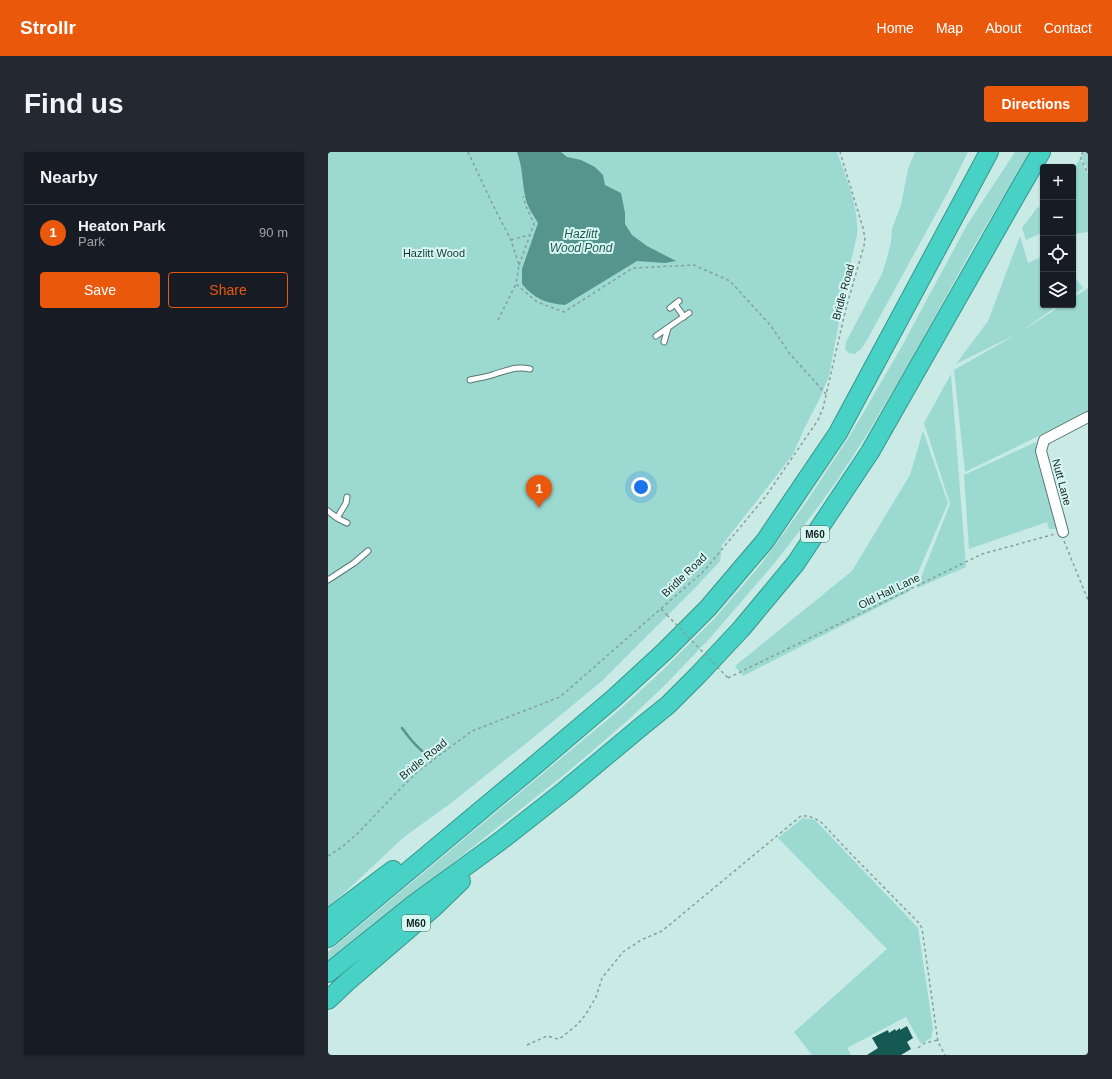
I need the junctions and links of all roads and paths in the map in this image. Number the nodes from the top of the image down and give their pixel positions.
1 (468, 152) edge
2 (840, 152) edge
3 (989, 152) edge
4 (1041, 152) edge
5 (1083, 152) edge
6 (1088, 173) edge
7 (523, 196) dead end
8 (529, 235) junction
9 (511, 240) junction
10 (519, 265) junction
11 (516, 284) junction
12 (670, 308) dead end
13 (498, 320) dead end
14 (668, 328) junction
15 (656, 336) dead end
16 (664, 342) dead end
17 (530, 369) dead end
18 (470, 380) dead end
19 (826, 394) junction
20 (1088, 417) edge
21 (348, 497) dead end
22 (328, 511) edge
23 (337, 518) junction
24 (347, 523) dead end
25 (1063, 532) junction
26 (368, 551) dead end
27 (328, 580) edge
28 (1088, 600) edge
29 (661, 608) junction
30 (478, 814) junction
31 (499, 842) junction
32 (328, 856) edge
33 (328, 919) edge
34 (328, 938) edge
35 (328, 973) edge
36 (328, 1000) edge
37 (938, 1040) junction
38 (527, 1045) dead end
39 (918, 1048) dead end
40 (945, 1055) edge

1 - 9 path
2 - 19 path, Bridle Road
3 - 30 highway
4 - 31 highway, M60
5 - 6 path
7 - 8 path
8 - 9 path
8 - 10 path
9 - 10 path
10 - 11 path
11 - 13 path
11 - 19 path
12 - 14 lane
14 - 15 lane
14 - 16 lane
17 - 18 lane
19 - 29 path, Bridle Road
20 - 25 street, Nutt Lane
21 - 23 lane
22 - 23 lane
23 - 24 lane
25 - 28 path
25 - 29 path, Old Hall Lane, bridge
26 - 27 lane
29 - 32 path, Bridle Road
30 - 33 highway
30 - 34 highway
31 - 35 highway, M60
31 - 36 highway, M60
37 - 38 path
37 - 39 path
37 - 40 path

